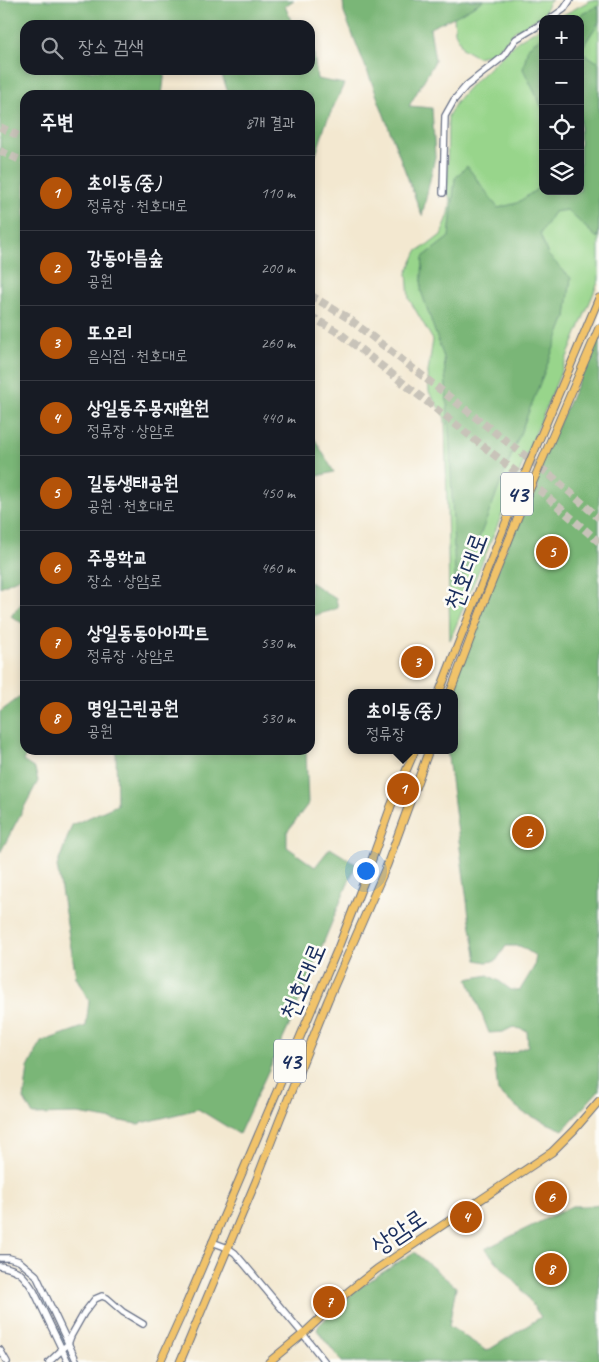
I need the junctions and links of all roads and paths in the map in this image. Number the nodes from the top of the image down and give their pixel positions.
1 (570, 0) edge
2 (556, 15) edge
3 (539, 25) edge
4 (443, 193) dead end
5 (599, 298) edge
6 (599, 328) edge
7 (441, 689) edge
8 (451, 689) edge
9 (413, 754) edge
10 (428, 754) edge
11 (599, 1101) edge
12 (212, 1242) junction
13 (228, 1248) junction
14 (0, 1258) edge
15 (0, 1266) edge
16 (143, 1324) dead end
17 (303, 1334) junction
18 (68, 1344) junction
19 (0, 1350) edge
20 (62, 1350) junction
21 (7, 1362) edge
22 (49, 1362) edge
23 (68, 1362) edge
24 (77, 1362) edge
25 (160, 1362) edge
26 (180, 1362) edge
27 (269, 1362) edge
28 (325, 1362) edge

1 - 2 street
3 - 4 street
5 - 7 main road, 천호대로 / 43
6 - 8 main road, 천호대로 / 43
9 - 12 main road, 천호대로 / 43
10 - 13 main road, 천호대로 / 43
11 - 17 main road, 상암로
12 - 13 street
12 - 25 main road, 천호대로 / 43
13 - 17 street
13 - 26 main road, 천호대로 / 43
14 - 18 street
15 - 20 street
16 - 18 street
17 - 27 main road, 상암로
17 - 28 street
18 - 20 street
18 - 24 street
19 - 21 street
20 - 22 street
20 - 23 street

